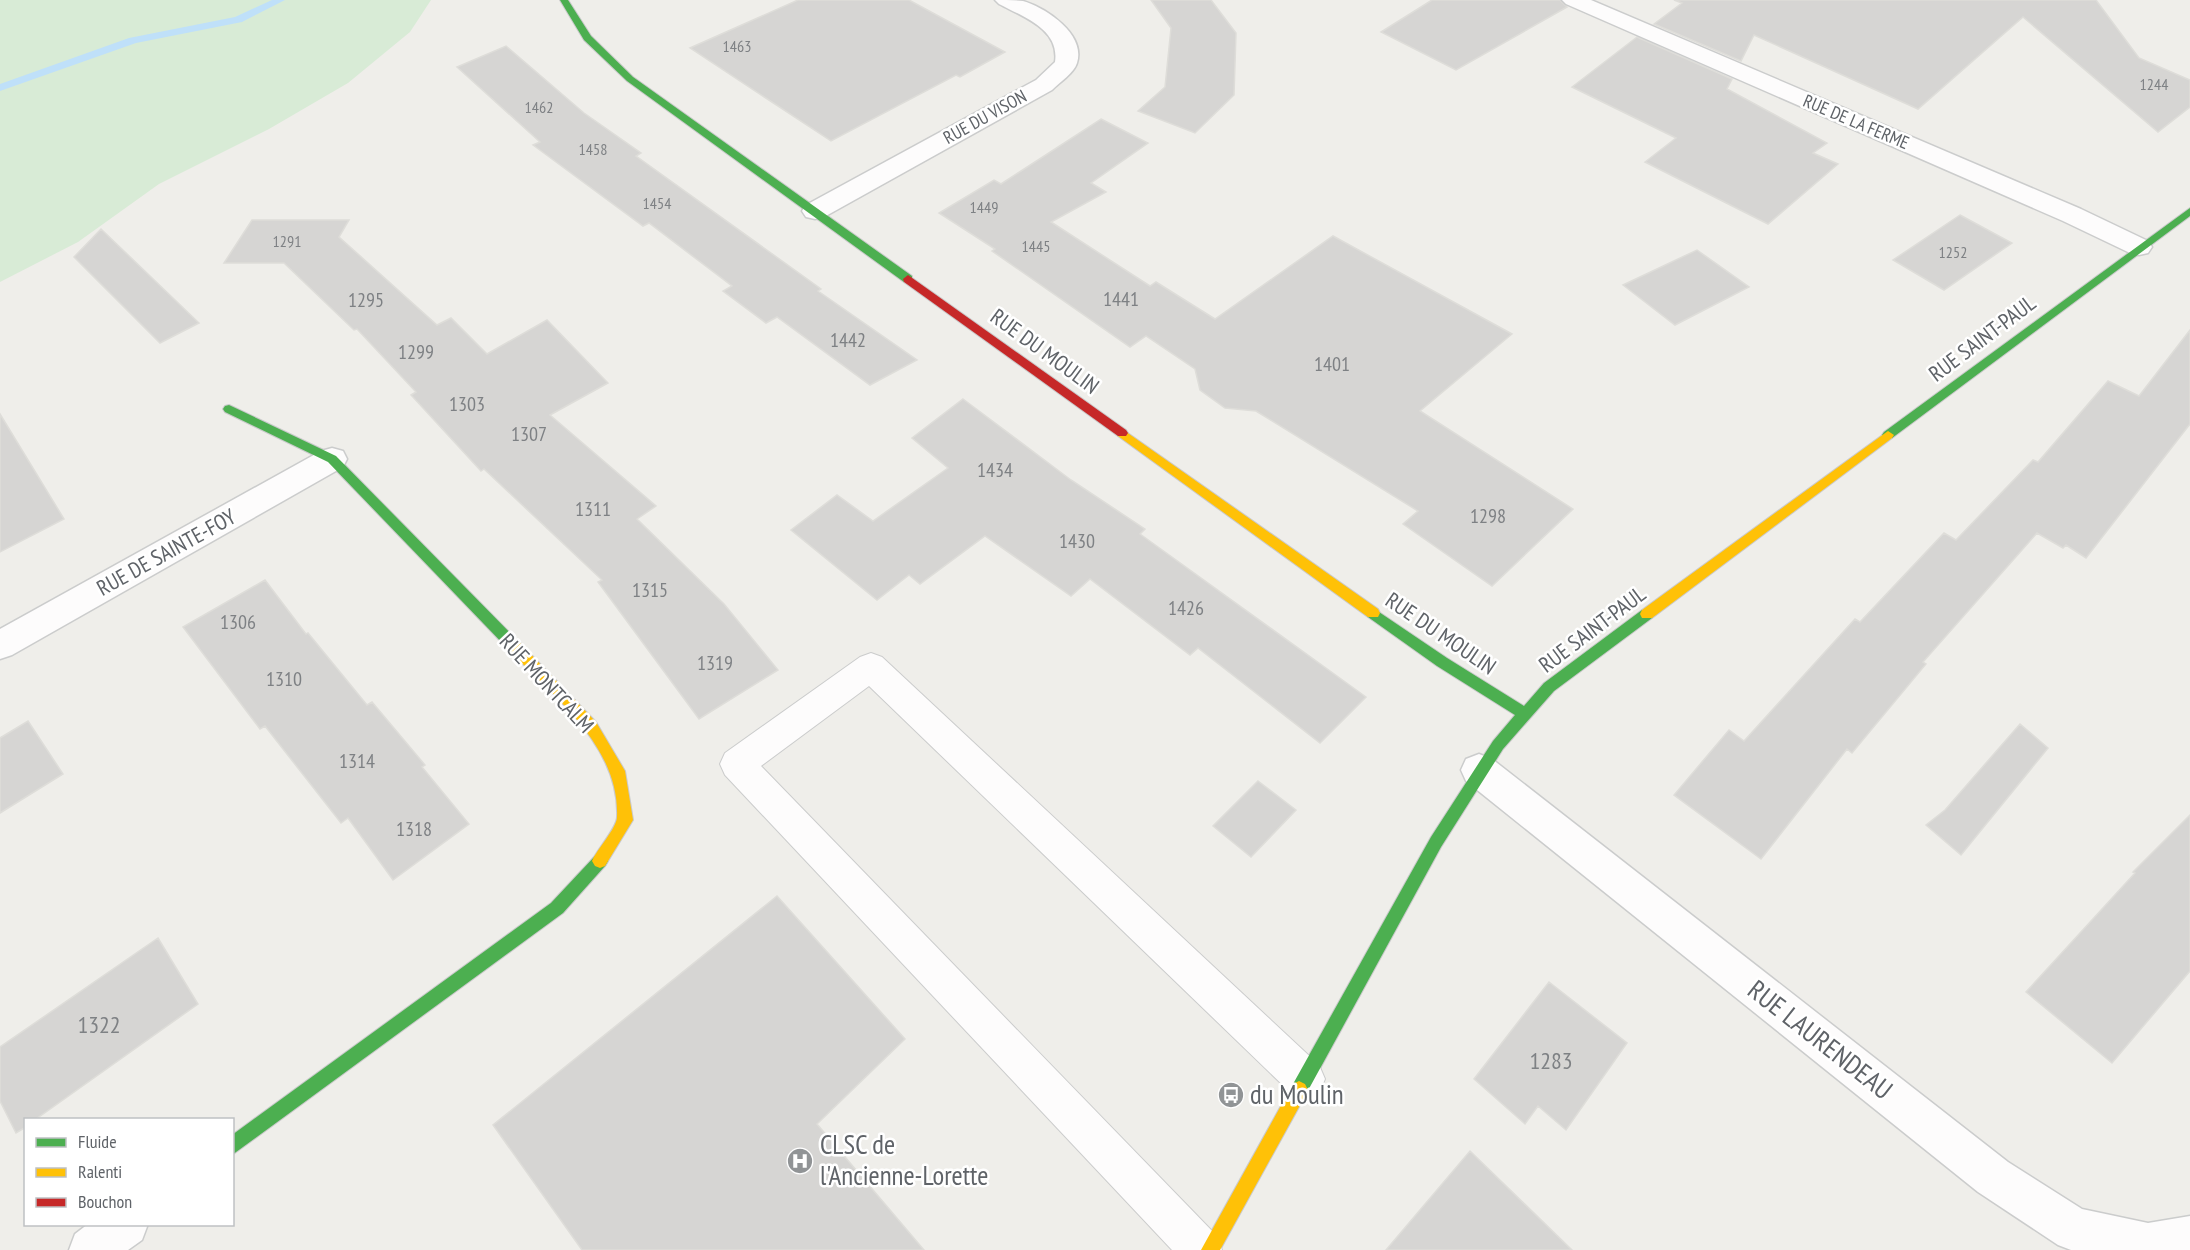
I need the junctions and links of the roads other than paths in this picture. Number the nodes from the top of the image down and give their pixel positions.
1 (564, 0) edge
2 (1006, 0) edge
3 (1573, 0) edge
4 (815, 212) junction
5 (2190, 212) edge
6 (2139, 247) junction
7 (229, 409) dead end
8 (332, 459) junction
9 (0, 645) edge
10 (1524, 713) junction
11 (1479, 770) junction
12 (1305, 1079) junction
13 (234, 1145) edge
14 (123, 1226) edge
15 (2190, 1238) edge
16 (91, 1250) edge
17 (1201, 1250) edge
18 (1210, 1250) edge

1 - 4 street, RUE DU MOULIN
2 - 4 street, RUE DU VISON
3 - 6 street, RUE DE LA FERME
4 - 10 street, RUE DU MOULIN
5 - 6 street, RUE SAINT-PAUL
6 - 10 street, RUE SAINT-PAUL
7 - 8 street, RUE MONTCALM
8 - 9 street, RUE DE SAINTE-FOY
8 - 13 street, RUE MONTCALM
10 - 11 street, RUE SAINT-PAUL
11 - 12 street, RUE SAINT-PAUL
11 - 15 street, RUE LAURENDEAU
12 - 17 lane
12 - 18 street, RUE SAINT-PAUL
14 - 16 street

